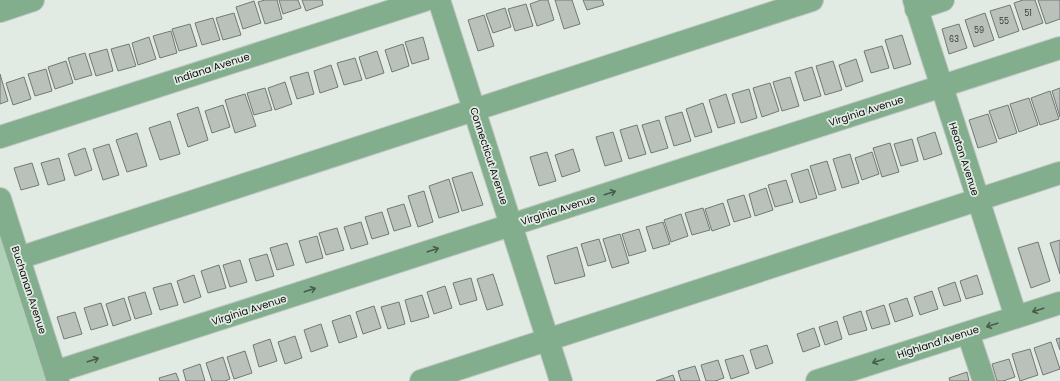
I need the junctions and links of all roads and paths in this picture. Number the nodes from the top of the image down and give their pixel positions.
1 (33, 0) edge
2 (425, 0) edge
3 (439, 0) edge
4 (812, 0) edge
5 (942, 0) edge
6 (915, 4) edge
7 (0, 10) edge
8 (1060, 48) edge
9 (941, 87) junction
10 (474, 110) junction
11 (0, 137) edge
12 (1060, 173) edge
13 (0, 199) edge
14 (978, 200) junction
15 (511, 225) junction
16 (19, 258) junction
17 (1060, 303) edge
18 (1016, 317) junction
19 (968, 332) junction
20 (548, 340) junction
21 (57, 377) edge
22 (421, 381) edge
23 (561, 381) edge
24 (817, 381) edge
25 (984, 381) edge

1 - 7 street
2 - 11 street, Indiana Avenue
3 - 10 street, Connecticut Avenue
4 - 10 street
5 - 6 street
6 - 9 street, Heaton Avenue
8 - 9 street, Virginia Avenue
9 - 14 street, Heaton Avenue
15 -> 9 street, Virginia Avenue
10 - 15 street, Connecticut Avenue
10 - 16 street
12 - 14 street
13 - 16 street, Buchanan Avenue
14 - 18 street, Heaton Avenue
14 - 20 street
15 - 20 street, Connecticut Avenue
21 -> 15 street, Virginia Avenue
16 - 21 street, Buchanan Avenue
17 -> 18 street, Highland Avenue
18 -> 19 street, Highland Avenue
19 -> 24 street, Highland Avenue
19 - 25 street
20 - 22 street
20 - 23 street, Connecticut Avenue

